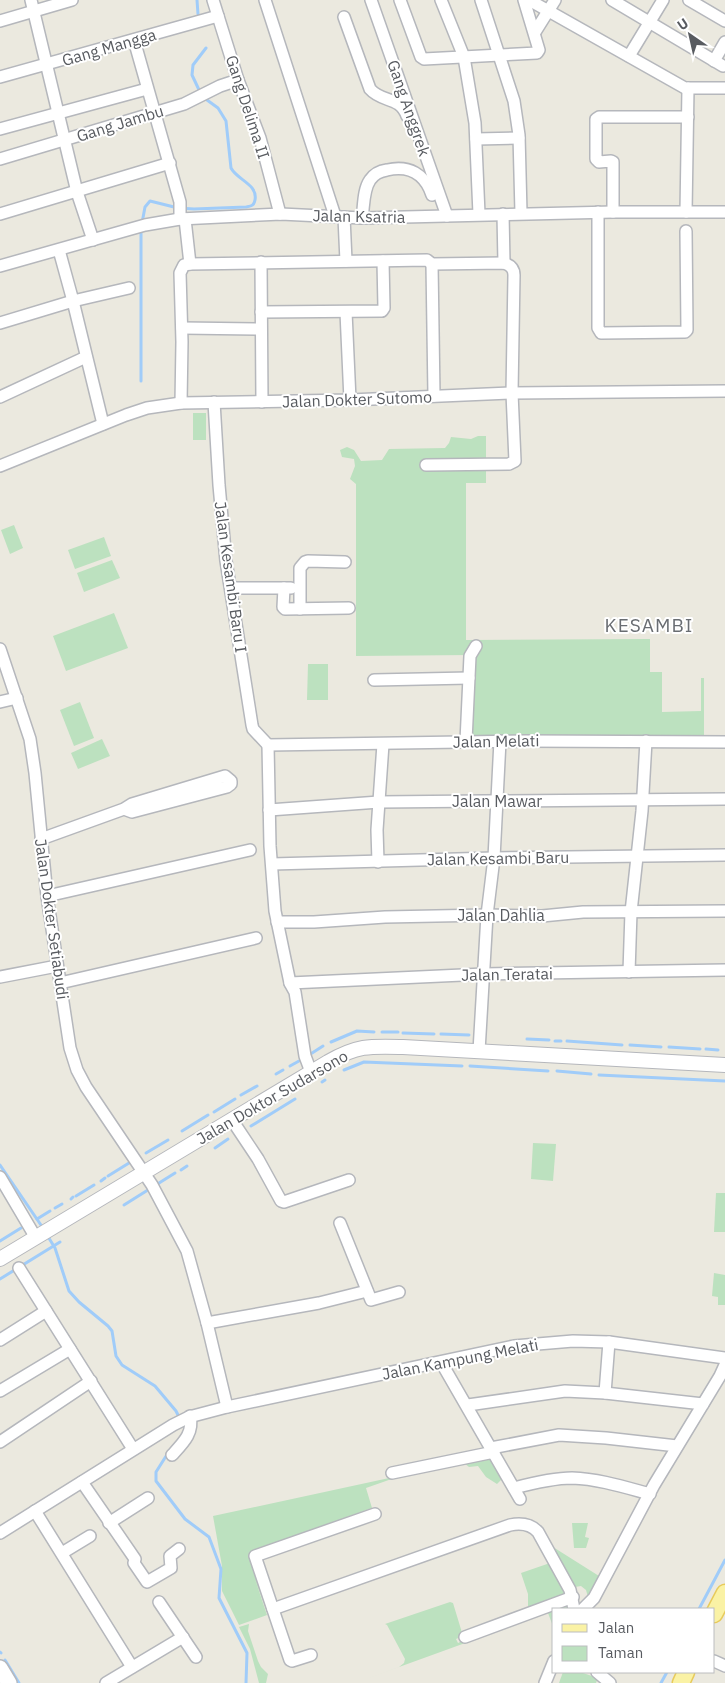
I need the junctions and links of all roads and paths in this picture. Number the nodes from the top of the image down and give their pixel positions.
1 (72, 0) edge
2 (213, 0) edge
3 (265, 0) edge
4 (371, 0) edge
5 (400, 0) edge
6 (441, 0) edge
7 (481, 0) edge
8 (524, 0) edge
9 (529, 0) edge
10 (555, 0) edge
11 (612, 0) edge
12 (663, 0) edge
13 (688, 0) edge
14 (33, 6) edge
15 (548, 11) junction
16 (218, 16) junction
17 (344, 17) dead end
18 (0, 21) edge
19 (725, 21) edge
20 (649, 22) junction
21 (535, 32) junction
22 (134, 40) junction
23 (725, 42) edge
24 (500, 55) junction
25 (629, 56) junction
26 (464, 57) junction
27 (48, 64) junction
28 (0, 77) edge
29 (238, 80) junction
30 (688, 88) junction
31 (725, 88) edge
32 (147, 89) junction
33 (58, 112) junction
34 (155, 112) junction
35 (688, 118) junction
36 (0, 129) edge
37 (520, 138) junction
38 (476, 139) junction
39 (65, 140) junction
40 (0, 159) edge
41 (170, 163) junction
42 (426, 181) junction
43 (78, 192) junction
44 (598, 212) junction
45 (612, 212) junction
46 (686, 212) junction
47 (725, 212) edge
48 (182, 213) junction
49 (522, 213) junction
50 (0, 214) edge
51 (280, 214) junction
52 (479, 214) junction
53 (503, 214) junction
54 (339, 216) junction
55 (443, 216) junction
56 (362, 218) junction
57 (686, 231) dead end
58 (93, 240) junction
59 (59, 250) junction
60 (346, 261) junction
61 (383, 261) junction
62 (261, 262) junction
63 (504, 263) junction
64 (190, 264) junction
65 (432, 264) junction
66 (0, 266) edge
67 (129, 288) dead end
68 (73, 301) junction
69 (261, 312) junction
70 (346, 312) junction
71 (0, 322) edge
72 (182, 328) junction
73 (261, 329) junction
74 (86, 357) junction
75 (725, 391) edge
76 (512, 393) junction
77 (434, 396) junction
78 (0, 397) edge
79 (350, 400) junction
80 (214, 402) junction
81 (262, 402) junction
82 (181, 403) junction
83 (103, 424) junction
84 (426, 465) dead end
85 (0, 466) edge
86 (345, 562) dead end
87 (231, 588) junction
88 (284, 588) junction
89 (300, 588) junction
90 (349, 608) dead end
91 (300, 609) junction
92 (476, 646) dead end
93 (0, 649) edge
94 (2, 663) edge
95 (469, 678) junction
96 (374, 680) dead end
97 (17, 698) junction
98 (0, 702) edge
99 (500, 741) junction
100 (466, 742) junction
101 (646, 742) junction
102 (725, 742) edge
103 (383, 744) junction
104 (268, 745) junction
105 (725, 799) edge
106 (497, 800) junction
107 (642, 801) junction
108 (379, 802) junction
109 (124, 809) junction
110 (269, 810) junction
111 (41, 839) junction
112 (250, 850) dead end
113 (725, 855) edge
114 (637, 856) junction
115 (494, 858) junction
116 (378, 862) junction
117 (272, 864) junction
118 (47, 896) junction
119 (725, 911) edge
120 (632, 912) junction
121 (487, 915) junction
122 (278, 922) junction
123 (256, 938) dead end
124 (57, 966) junction
125 (725, 970) edge
126 (629, 972) junction
127 (484, 974) junction
128 (0, 977) edge
129 (60, 983) junction
130 (290, 983) junction
131 (479, 1051) junction
132 (725, 1065) edge
133 (310, 1072) junction
134 (232, 1120) junction
135 (144, 1172) junction
136 (0, 1177) edge
137 (349, 1180) dead end
138 (340, 1223) dead end
139 (37, 1237) junction
140 (13, 1263) edge
141 (367, 1291) junction
142 (399, 1292) dead end
143 (46, 1311) junction
144 (207, 1323) junction
145 (0, 1340) edge
146 (609, 1342) junction
147 (70, 1348) junction
148 (725, 1358) edge
149 (441, 1362) junction
150 (725, 1364) edge
151 (91, 1381) junction
152 (0, 1391) edge
153 (605, 1393) junction
154 (703, 1404) junction
155 (468, 1405) junction
156 (227, 1407) junction
157 (190, 1417) junction
158 (0, 1442) edge
159 (677, 1446) junction
160 (133, 1449) junction
161 (492, 1450) junction
162 (172, 1455) dead end
163 (392, 1473) dead end
164 (82, 1482) junction
165 (514, 1488) junction
166 (650, 1494) junction
167 (148, 1498) dead end
168 (520, 1499) dead end
169 (35, 1512) junction
170 (375, 1514) dead end
171 (109, 1522) junction
172 (0, 1532) edge
173 (90, 1536) dead end
174 (179, 1549) dead end
175 (62, 1553) junction
176 (725, 1593) edge
177 (573, 1597) junction
178 (159, 1602) dead end
179 (574, 1608) edge
180 (584, 1608) edge
181 (272, 1609) junction
182 (715, 1612) edge
183 (183, 1637) junction
184 (465, 1637) dead end
185 (311, 1654) dead end
186 (196, 1657) dead end
187 (552, 1666) edge
188 (0, 1668) edge
189 (598, 1673) edge
190 (128, 1674) edge
191 (9, 1683) edge
192 (106, 1683) edge
193 (545, 1683) edge
194 (610, 1683) edge

1 - 14 street
2 - 16 street, Gang Delima II
3 - 54 street
4 - 55 street, Gang Anggrek
5 - 26 street
6 - 26 street
7 - 24 street
8 - 21 street
9 - 15 street
10 - 15 street
11 - 20 street
12 - 20 street
13 - 19 street
14 - 18 street
14 - 27 street
15 - 21 street
15 - 25 street
16 - 22 street, Gang Mangga
16 - 29 street, Gang Delima II
17 - 42 street
20 - 23 street
20 - 25 street
21 - 24 street
22 - 27 street, Gang Mangga
22 - 32 street
24 - 26 street
24 - 37 street
25 - 30 street
26 - 38 street
27 - 28 street, Gang Mangga
27 - 33 street
29 - 34 street, Gang Jambu
29 - 51 street, Gang Delima II
30 - 31 street
30 - 35 street
32 - 33 street
32 - 34 street
33 - 36 street
33 - 39 street
34 - 39 street, Gang Jambu
34 - 41 street
35 - 45 street
35 - 46 street
37 - 38 street
37 - 49 street
38 - 52 street
39 - 40 street, Gang Jambu
39 - 43 street
41 - 43 street
41 - 48 street
42 - 55 street
42 - 56 street
43 - 50 street
43 - 58 street
44 - 45 street, Jalan Ksatria
44 - 49 street, Jalan Ksatria
44 - 57 street
45 - 46 street, Jalan Ksatria
46 - 47 street, Jalan Ksatria
48 - 51 street, Jalan Ksatria
48 - 58 street, Jalan Ksatria
48 - 64 street
49 - 53 street, Jalan Ksatria
51 - 54 street, Jalan Ksatria
52 - 53 street, Jalan Ksatria
52 - 55 street, Jalan Ksatria
53 - 63 street
54 - 56 street, Jalan Ksatria
54 - 60 street
55 - 56 street, Jalan Ksatria
58 - 59 street, Jalan Ksatria
59 - 66 street, Jalan Ksatria
59 - 68 street
60 - 61 street
60 - 62 street
61 - 65 street
61 - 70 street
62 - 64 street
62 - 69 street
63 - 65 street
63 - 76 street
64 - 72 street
65 - 77 street
67 - 68 street
68 - 71 street
68 - 74 street
69 - 70 street
69 - 73 street
70 - 79 street
72 - 73 street
72 - 82 street
73 - 81 street
74 - 78 street
74 - 83 street
75 - 76 street, Jalan Dokter Sutomo
76 - 77 street, Jalan Dokter Sutomo
76 - 84 street
77 - 79 street, Jalan Dokter Sutomo
79 - 81 street, Jalan Dokter Sutomo
80 - 81 street, Jalan Dokter Sutomo
80 - 82 street, Jalan Dokter Sutomo
80 - 87 street, Jalan Kesambi Baru I
82 - 83 street, Jalan Dokter Sutomo
83 - 85 street, Jalan Dokter Sutomo
86 - 89 street
87 - 88 street
87 - 104 street, Jalan Kesambi Baru I
88 - 89 street
88 - 91 street
89 - 91 street
90 - 91 street
92 - 95 street
93 - 94 street, Jalan Dokter Setiabudi
94 - 97 street, Jalan Dokter Setiabudi
95 - 96 street
95 - 100 street
97 - 98 street
97 - 111 street, Jalan Dokter Setiabudi
99 - 100 street, Jalan Melati
99 - 101 street, Jalan Melati
99 - 106 street
100 - 103 street, Jalan Melati
101 - 102 street, Jalan Melati
101 - 107 street
103 - 104 street, Jalan Melati
103 - 108 street
104 - 110 street
105 - 107 street, Jalan Mawar
106 - 107 street, Jalan Mawar
106 - 108 street, Jalan Mawar
106 - 115 street
107 - 114 street
108 - 110 street, Jalan Mawar
108 - 116 street
109 - 109 street
109 - 111 street
110 - 117 street
111 - 118 street, Jalan Dokter Setiabudi
112 - 118 street
113 - 114 street, Jalan Kesambi Baru
114 - 115 street, Jalan Kesambi Baru
114 - 120 street
115 - 116 street, Jalan Kesambi Baru
115 - 121 street
116 - 117 street, Jalan Kesambi Baru
117 - 122 street
118 - 124 street, Jalan Dokter Setiabudi
119 - 120 street, Jalan Dahlia
120 - 121 street, Jalan Dahlia
120 - 126 street
121 - 122 street, Jalan Dahlia
121 - 127 street
122 - 130 street
123 - 129 street
124 - 128 street
124 - 129 street, Jalan Dokter Setiabudi
125 - 126 street, Jalan Teratai
126 - 127 street, Jalan Teratai
127 - 130 street, Jalan Teratai
127 - 131 street
129 - 135 street, Jalan Dokter Setiabudi
130 - 133 street
131 - 132 street, Jalan Doktor Sudarsono
131 - 133 street, Jalan Doktor Sudarsono
133 - 134 street, Jalan Doktor Sudarsono
134 - 135 street, Jalan Doktor Sudarsono
134 - 137 street
135 - 139 street, Jalan Doktor Sudarsono
135 - 144 street
136 - 139 street
138 - 141 street
139 - 140 street, Jalan Doktor Sudarsono
140 - 143 street
141 - 142 street
141 - 144 street
143 - 145 street
143 - 147 street
144 - 156 street
146 - 148 street, Jalan Kampung Melati
146 - 149 street, Jalan Kampung Melati
146 - 153 street
147 - 151 street
147 - 152 street
149 - 155 street
149 - 156 street, Jalan Kampung Melati
150 - 154 street
151 - 158 street
151 - 160 street
153 - 154 street
153 - 155 street
154 - 159 street
155 - 161 street
156 - 157 street, Jalan Kampung Melati
157 - 160 street, Jalan Kampung Melati
157 - 162 street
159 - 161 street
159 - 166 street
160 - 164 street, Jalan Kampung Melati
161 - 163 street
161 - 165 street
164 - 169 street, Jalan Kampung Melati
164 - 171 street
165 - 166 street
165 - 168 street
166 - 180 street
167 - 171 street
169 - 172 street, Jalan Kampung Melati
169 - 175 street
170 - 181 street
171 - 174 street
173 - 175 street
175 - 190 street
176 - 182 main road
177 - 179 street
177 - 181 street
177 - 184 street
178 - 183 street
181 - 185 street
183 - 186 street
183 - 190 street
187 - 193 street
188 - 191 main road
189 - 194 street
190 - 192 street

